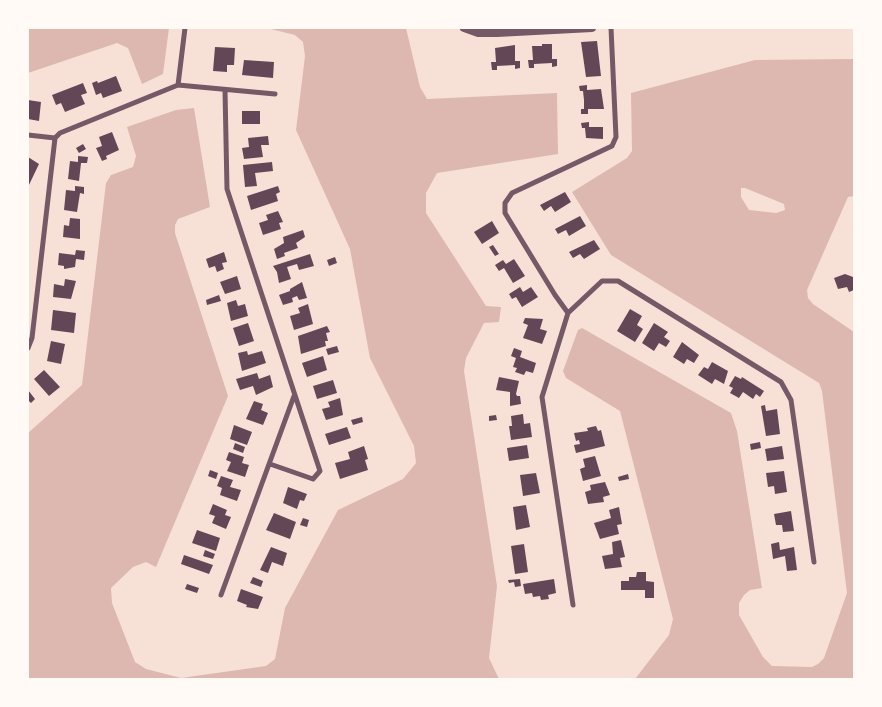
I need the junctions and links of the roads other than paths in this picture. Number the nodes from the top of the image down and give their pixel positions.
1 (185, 28) edge
2 (464, 28) edge
3 (592, 28) edge
4 (611, 28) edge
5 (478, 30) edge
6 (178, 85) junction
7 (225, 90) junction
8 (275, 94) dead end
9 (28, 135) edge
10 (55, 138) junction
11 (568, 313) junction
12 (28, 348) edge
13 (294, 396) junction
14 (270, 464) junction
15 (814, 562) dead end
16 (221, 595) dead end
17 (573, 605) dead end

1 - 6 street
2 - 5 street
3 - 5 street
4 - 11 street
6 - 7 street
6 - 10 street
7 - 8 street
7 - 13 street
9 - 10 street
10 - 12 street
11 - 15 street
11 - 17 street
13 - 14 street
13 - 14 street
14 - 16 street

